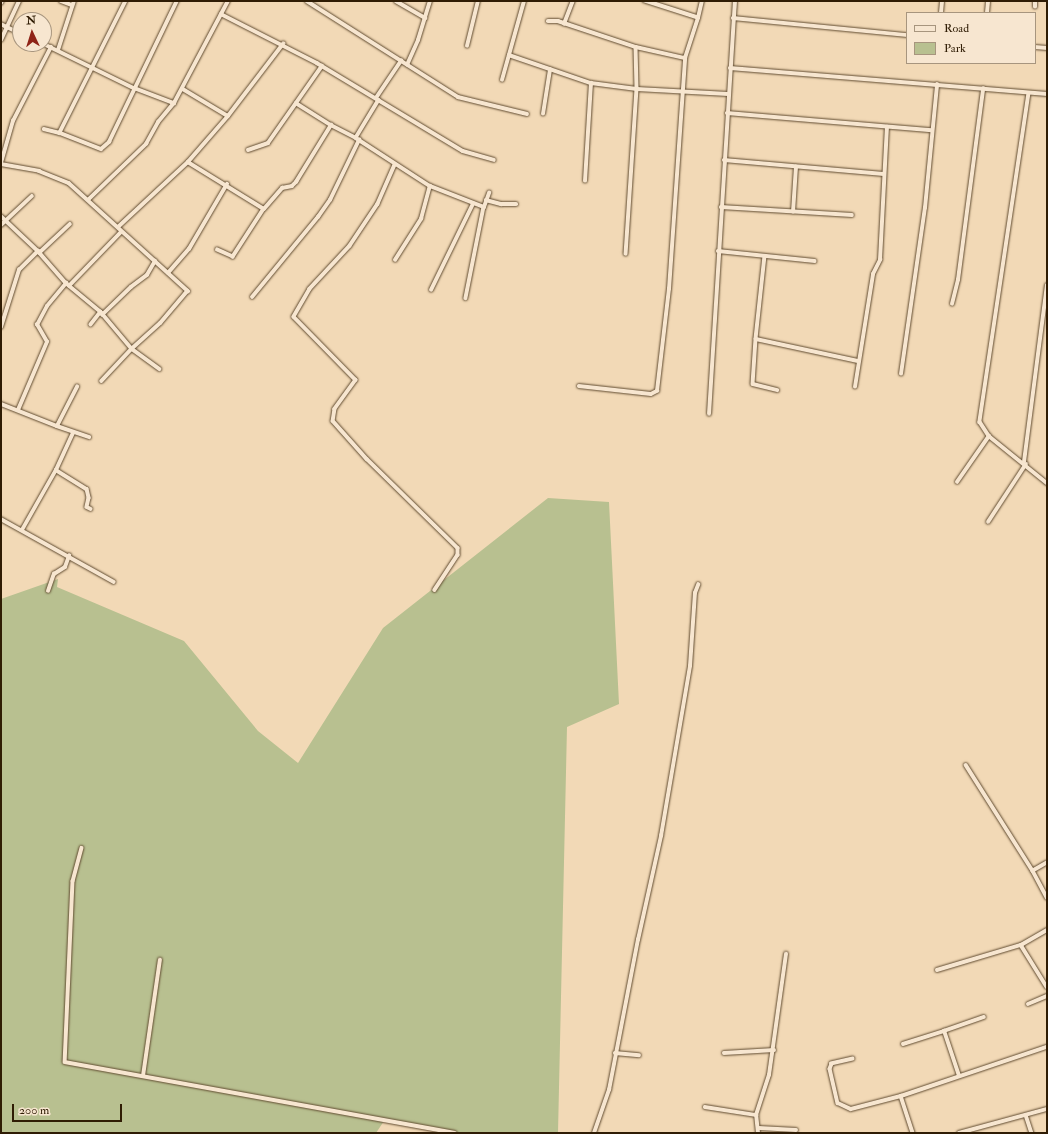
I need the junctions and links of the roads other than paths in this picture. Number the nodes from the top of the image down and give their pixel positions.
1 (19, 1) edge
2 (61, 1) edge
3 (126, 1) edge
4 (177, 1) edge
5 (228, 1) edge
6 (307, 1) edge
7 (396, 1) edge
8 (430, 1) edge
9 (478, 1) edge
10 (524, 1) edge
11 (572, 1) edge
12 (645, 1) edge
13 (702, 1) edge
14 (735, 1) edge
15 (942, 1) edge
16 (988, 1) edge
17 (1035, 1) edge
18 (73, 3) edge
19 (1035, 7) dead end
20 (941, 12) edge
21 (987, 12) edge
22 (221, 14) junction
23 (426, 18) junction
24 (698, 18) junction
25 (733, 18) junction
26 (548, 21) dead end
27 (1, 24) edge
28 (564, 24) junction
29 (7, 27) junction
30 (12, 29) edge
31 (906, 35) edge
32 (1, 40) edge
33 (283, 44) junction
34 (467, 46) dead end
35 (636, 47) junction
36 (1036, 47) edge
37 (52, 48) edge
38 (1047, 48) edge
39 (58, 50) junction
40 (48, 52) edge
41 (509, 55) junction
42 (685, 58) junction
43 (401, 61) junction
44 (407, 65) junction
45 (322, 66) junction
46 (94, 67) junction
47 (730, 68) junction
48 (550, 70) junction
49 (502, 80) dead end
50 (591, 83) junction
51 (937, 85) junction
52 (134, 88) junction
53 (183, 89) junction
54 (637, 89) junction
55 (983, 89) junction
56 (682, 90) junction
57 (1029, 92) junction
58 (728, 94) junction
59 (1047, 94) edge
60 (377, 99) junction
61 (174, 103) junction
62 (296, 103) junction
63 (727, 113) junction
64 (527, 114) dead end
65 (543, 114) dead end
66 (228, 116) junction
67 (331, 125) junction
68 (887, 126) junction
69 (44, 128) dead end
70 (931, 130) junction
71 (60, 133) junction
72 (358, 139) junction
73 (248, 150) dead end
74 (494, 160) dead end
75 (724, 160) junction
76 (188, 162) junction
77 (1, 164) edge
78 (395, 164) junction
79 (796, 167) junction
80 (884, 174) junction
81 (585, 181) dead end
82 (227, 184) junction
83 (430, 186) junction
84 (488, 193) dead end
85 (32, 196) dead end
86 (88, 200) junction
87 (486, 200) junction
88 (474, 204) junction
89 (516, 204) dead end
90 (484, 207) junction
91 (721, 207) junction
92 (264, 209) junction
93 (793, 212) junction
94 (1, 216) edge
95 (852, 216) dead end
96 (5, 221) junction
97 (70, 224) dead end
98 (1, 225) edge
99 (118, 227) junction
100 (121, 232) junction
101 (217, 250) dead end
102 (718, 251) junction
103 (39, 252) junction
104 (626, 254) dead end
105 (765, 256) junction
106 (396, 260) dead end
107 (155, 261) junction
108 (814, 261) dead end
109 (168, 273) junction
110 (67, 284) junction
111 (1047, 285) edge
112 (432, 290) dead end
113 (252, 297) dead end
114 (466, 298) dead end
115 (952, 304) dead end
116 (102, 314) junction
117 (92, 325) dead end
118 (1, 327) edge
119 (756, 339) junction
120 (132, 349) junction
121 (858, 362) junction
122 (160, 369) dead end
123 (901, 374) dead end
124 (102, 381) dead end
125 (579, 386) dead end
126 (77, 387) dead end
127 (855, 387) dead end
128 (777, 390) dead end
129 (1, 404) edge
130 (18, 410) junction
131 (709, 414) dead end
132 (57, 426) junction
133 (73, 432) junction
134 (989, 436) junction
135 (89, 437) dead end
136 (1025, 463) junction
137 (56, 470) junction
138 (957, 482) dead end
139 (1047, 483) edge
140 (91, 509) dead end
141 (1, 518) edge
142 (988, 522) dead end
143 (22, 530) junction
144 (69, 556) junction
145 (114, 582) dead end
146 (698, 585) dead end
147 (435, 590) dead end
148 (48, 591) dead end
149 (966, 765) dead end
150 (82, 848) dead end
151 (1047, 863) edge
152 (1033, 871) junction
153 (1047, 897) edge
154 (1047, 930) edge
155 (1021, 945) junction
156 (786, 954) dead end
157 (160, 960) dead end
158 (937, 970) dead end
159 (1047, 987) edge
160 (1047, 996) edge
161 (1028, 1004) dead end
162 (984, 1017) dead end
163 (944, 1031) junction
164 (903, 1044) dead end
165 (1047, 1047) edge
166 (774, 1050) junction
167 (615, 1053) junction
168 (724, 1053) dead end
169 (639, 1055) dead end
170 (853, 1059) dead end
171 (143, 1076) junction
172 (959, 1076) junction
173 (901, 1096) junction
174 (705, 1107) dead end
175 (1047, 1109) edge
176 (756, 1115) junction
177 (1026, 1115) junction
178 (759, 1128) junction
179 (796, 1130) dead end
180 (456, 1133) edge
181 (594, 1133) edge
182 (758, 1133) edge
183 (913, 1133) edge
184 (959, 1133) edge
185 (1032, 1133) edge

1 - 29 street
2 - 18 street
3 - 46 street
4 - 52 street
5 - 22 street
6 - 43 street
7 - 23 street
8 - 23 street
9 - 34 street
10 - 41 street
11 - 28 street
12 - 24 street
13 - 24 street
14 - 25 street
15 - 20 street
16 - 21 street
17 - 19 street
18 - 39 street
22 - 33 street
22 - 53 street
23 - 44 street
24 - 42 street
25 - 31 street
25 - 47 street
26 - 28 street
27 - 29 street
28 - 35 street
29 - 30 street
29 - 32 street
33 - 45 street
33 - 66 street
35 - 42 street
35 - 54 street
36 - 38 street
37 - 39 street
39 - 46 street
40 - 77 street
41 - 48 street
41 - 49 street
42 - 56 street
43 - 44 street
43 - 60 street
44 - 64 street
45 - 60 street
45 - 62 street
46 - 52 street
46 - 71 street
47 - 51 street
47 - 58 street
48 - 50 street
48 - 65 street
50 - 54 street
50 - 81 street
51 - 55 street
51 - 70 street
52 - 61 street
52 - 71 street
53 - 61 street
53 - 66 street
54 - 56 street
54 - 104 street
55 - 57 street
55 - 115 street
56 - 58 street
56 - 125 street
57 - 59 street
57 - 134 street
58 - 63 street
60 - 72 street
60 - 74 street
61 - 86 street
62 - 67 street
62 - 73 street
63 - 68 street
63 - 75 street
66 - 76 street
67 - 72 street
67 - 92 street
68 - 70 street
68 - 80 street
69 - 71 street
70 - 123 street
72 - 78 street
72 - 113 street
75 - 79 street
75 - 91 street
76 - 82 street
76 - 99 street
77 - 86 street
78 - 83 street
78 - 147 street
79 - 80 street
79 - 93 street
80 - 121 street
82 - 92 street
82 - 109 street
83 - 88 street
83 - 106 street
84 - 87 street
85 - 96 street
86 - 99 street
87 - 89 street
87 - 90 street
88 - 90 street
88 - 112 street
90 - 114 street
91 - 93 street
91 - 102 street
92 - 101 street
93 - 95 street
94 - 96 street
96 - 98 street
96 - 103 street
97 - 103 street
99 - 100 street
100 - 107 street
100 - 110 street
102 - 105 street
102 - 131 street
103 - 110 street
103 - 118 street
105 - 108 street
105 - 119 street
107 - 109 street
107 - 116 street
109 - 120 street
110 - 116 street
110 - 130 street
111 - 136 street
116 - 117 street
116 - 120 street
119 - 121 street
119 - 128 street
120 - 122 street
120 - 124 street
121 - 127 street
126 - 132 street
129 - 130 street
130 - 132 street
132 - 133 street
133 - 135 street
133 - 137 street
134 - 136 street
134 - 138 street
136 - 139 street
136 - 142 street
137 - 140 street
137 - 143 street
141 - 143 street
143 - 144 street
144 - 145 street
144 - 148 street
146 - 167 street
149 - 152 street
150 - 171 street
151 - 152 street
152 - 153 street
154 - 155 street
155 - 158 street
155 - 159 street
156 - 166 street
157 - 171 street
160 - 161 street
162 - 163 street
163 - 164 street
163 - 172 street
165 - 172 street
166 - 168 street
166 - 176 street
167 - 169 street
167 - 181 street
170 - 173 street
171 - 180 street
172 - 173 street
173 - 183 street
174 - 176 street
175 - 177 street
176 - 178 street
177 - 184 street
177 - 185 street
178 - 179 street
178 - 182 street

